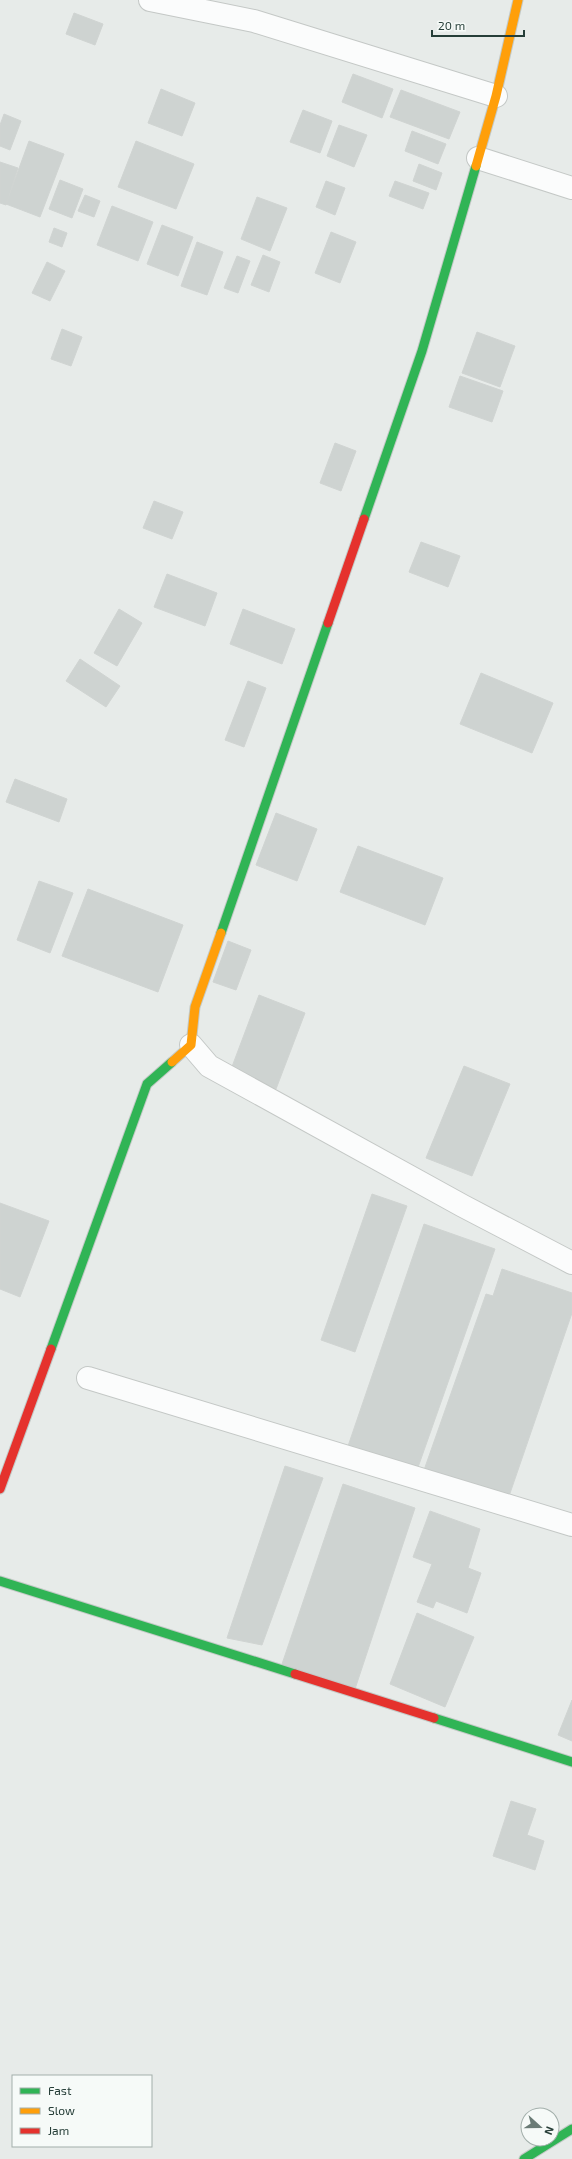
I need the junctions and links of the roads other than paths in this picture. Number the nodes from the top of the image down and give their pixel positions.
1 (150, 0) edge
2 (518, 0) edge
3 (496, 96) junction
4 (478, 158) junction
5 (572, 188) edge
6 (191, 1046) junction
7 (572, 1263) edge
8 (88, 1378) dead end
9 (0, 1490) edge
10 (572, 1524) edge
11 (0, 1581) edge
12 (572, 1762) edge
13 (572, 2129) edge
14 (524, 2159) edge

1 - 3 street
2 - 3 main road
3 - 4 main road
4 - 5 street
4 - 6 main road
6 - 7 street
6 - 9 main road
8 - 10 street
11 - 12 main road
13 - 14 main road

